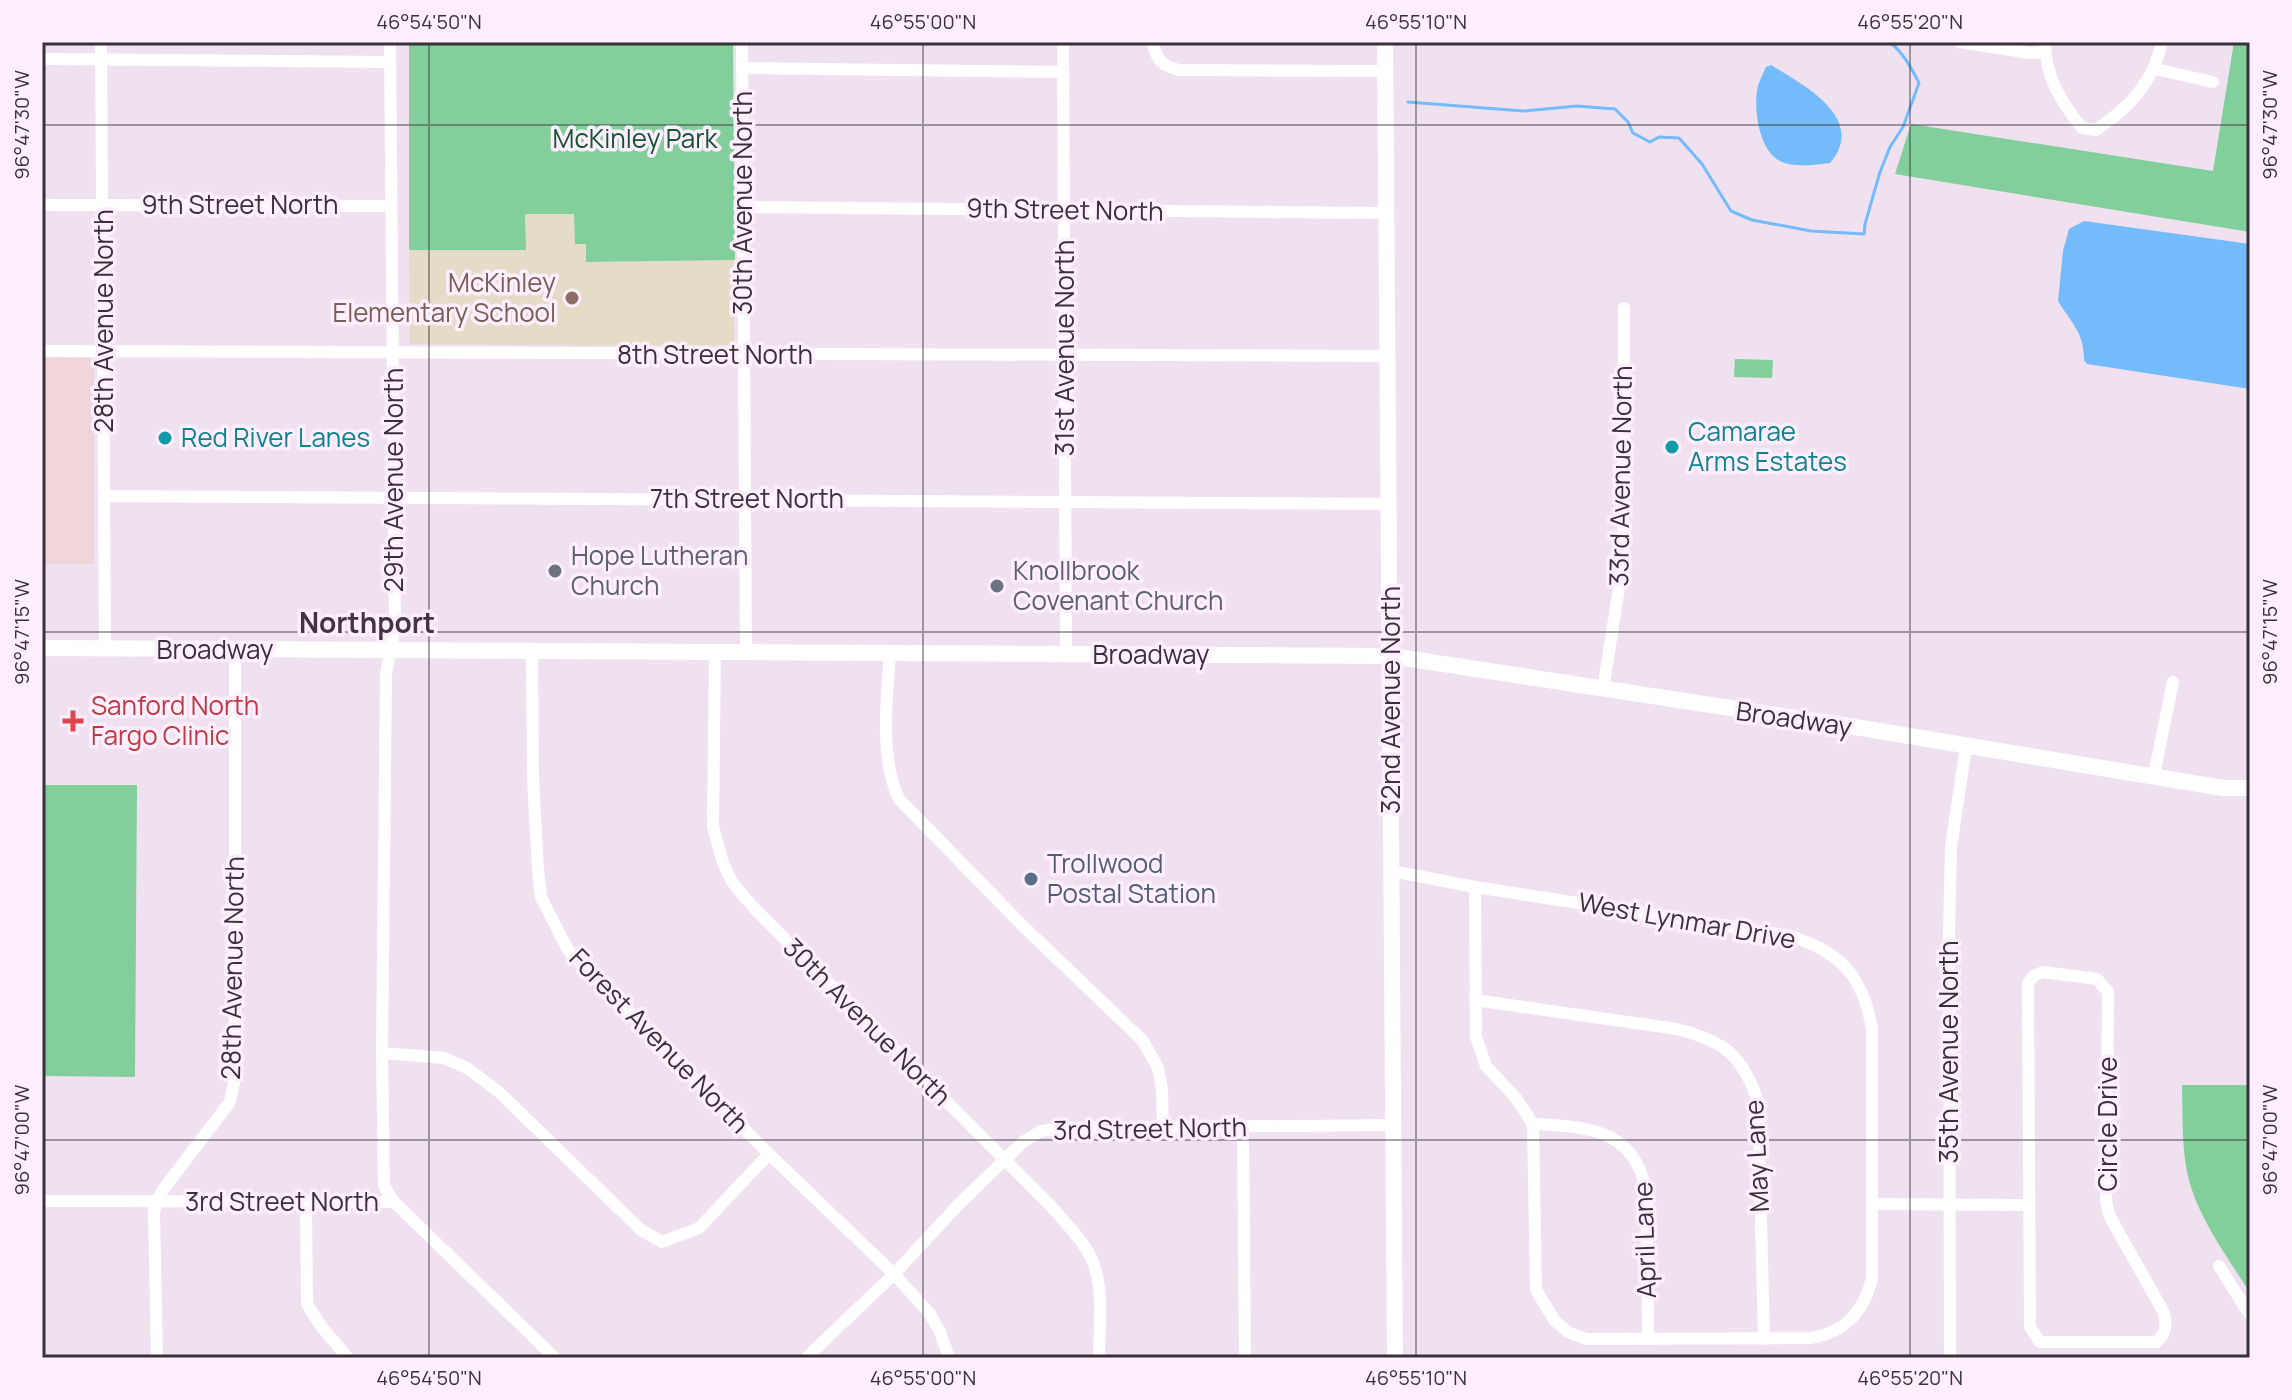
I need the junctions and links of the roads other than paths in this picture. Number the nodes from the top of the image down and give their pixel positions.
1 (101, 42) edge
2 (390, 42) edge
3 (742, 42) edge
4 (1063, 42) edge
5 (1153, 42) edge
6 (1385, 42) edge
7 (1959, 42) edge
8 (2162, 42) edge
9 (2045, 47) edge
10 (42, 59) edge
11 (101, 60) junction
12 (390, 62) junction
13 (742, 68) junction
14 (2155, 69) junction
15 (1385, 71) junction
16 (1063, 72) junction
17 (2213, 82) dead end
18 (103, 204) junction
19 (42, 205) edge
20 (390, 206) junction
21 (743, 207) junction
22 (1064, 210) junction
23 (1387, 213) junction
24 (1624, 308) dead end
25 (42, 351) edge
26 (104, 352) junction
27 (393, 352) junction
28 (1065, 354) junction
29 (744, 356) junction
30 (1388, 356) junction
31 (105, 496) junction
32 (394, 497) junction
33 (745, 499) junction
34 (1065, 500) junction
35 (1389, 504) junction
36 (42, 648) edge
37 (105, 648) junction
38 (390, 649) junction
39 (235, 650) junction
40 (532, 651) junction
41 (715, 652) junction
42 (746, 653) junction
43 (890, 653) junction
44 (1066, 655) junction
45 (1391, 656) junction
46 (2173, 682) dead end
47 (1603, 690) junction
48 (1966, 747) junction
49 (2154, 775) junction
50 (2250, 788) edge
51 (1392, 871) junction
52 (1475, 887) junction
53 (1475, 1000) junction
54 (382, 1053) junction
55 (1533, 1124) junction
56 (1394, 1125) junction
57 (1243, 1126) junction
58 (1163, 1127) junction
59 (769, 1154) junction
60 (1005, 1159) junction
61 (42, 1201) edge
62 (158, 1202) junction
63 (394, 1202) junction
64 (306, 1203) junction
65 (1872, 1204) junction
66 (1950, 1205) junction
67 (2029, 1205) junction
68 (2219, 1266) dead end
69 (894, 1274) junction
70 (2250, 1315) edge
71 (1648, 1339) junction
72 (1764, 1339) junction
73 (157, 1358) edge
74 (348, 1358) edge
75 (555, 1358) edge
76 (806, 1358) edge
77 (949, 1358) edge
78 (1099, 1358) edge
79 (1245, 1358) edge
80 (1395, 1358) edge
81 (1950, 1358) edge

1 - 11 street, 28th Avenue North
2 - 12 street, 29th Avenue North
3 - 13 street, 30th Avenue North
4 - 16 street, 31st Avenue North
5 - 15 street
6 - 15 street, 32nd Avenue North
7 - 9 street
8 - 14 street
9 - 14 street
10 - 11 street
11 - 12 street
11 - 18 street, 28th Avenue North
12 - 20 street, 29th Avenue North
13 - 16 street
13 - 21 street, 30th Avenue North
14 - 17 street
15 - 23 street, 32nd Avenue North
16 - 22 street, 31st Avenue North
18 - 19 street, 9th Street North
18 - 20 street, 9th Street North
18 - 26 street, 28th Avenue North
20 - 27 street, 29th Avenue North
21 - 22 street, 9th Street North
21 - 29 street, 30th Avenue North
22 - 23 street, 9th Street North
22 - 28 street, 31st Avenue North
23 - 30 street, 32nd Avenue North
24 - 47 street, 33rd Avenue North
25 - 26 street, 8th Street North
26 - 27 street, 8th Street North
26 - 31 street, 28th Avenue North
27 - 29 street, 8th Street North
27 - 32 street, 29th Avenue North
28 - 29 street, 8th Street North
28 - 30 street, 8th Street North
28 - 34 street, 31st Avenue North
29 - 33 street, 30th Avenue North
30 - 35 street, 32nd Avenue North
31 - 32 street, 7th Street North
31 - 37 street, 28th Avenue North
32 - 33 street, 7th Street North
32 - 38 street, 29th Avenue North
33 - 34 street, 7th Street North
33 - 42 street, 30th Avenue North
34 - 35 street, 7th Street North
34 - 44 street, 31st Avenue North
35 - 45 street, 32nd Avenue North
36 - 37 street, Broadway
37 - 39 street, Broadway
38 - 39 street, Broadway
38 - 40 street, Broadway
38 - 54 street, 29th Avenue North
39 - 62 street, 28th Avenue North
40 - 41 street, Broadway
40 - 59 street, Forest Avenue North
41 - 42 street, Broadway
41 - 60 street, 30th Avenue North
42 - 43 street, Broadway
43 - 44 street, Broadway
43 - 58 street
44 - 45 street, Broadway
45 - 47 street, Broadway
45 - 51 street, 32nd Avenue North
46 - 49 street
47 - 48 street, Broadway
48 - 49 street, Broadway
48 - 66 street, 35th Avenue North
49 - 50 street, Broadway
51 - 52 street, West Lynmar Drive
51 - 56 street, 32nd Avenue North
52 - 53 street
52 - 65 street, West Lynmar Drive
53 - 55 street
53 - 72 street, May Lane
54 - 59 street
54 - 63 street, 29th Avenue North
55 - 71 street, April Lane
55 - 71 street, West Lynmar Drive
56 - 57 street, 3rd Street North
56 - 80 street, 32nd Avenue North
57 - 58 street, 3rd Street North
57 - 79 street
58 - 60 street, 3rd Street North
59 - 69 street, Forest Avenue North
60 - 69 street, 3rd Street North
60 - 78 street, 30th Avenue North
61 - 62 street, 3rd Street North
62 - 64 street, 3rd Street North
62 - 73 street, 28th Avenue North
63 - 64 street, 3rd Street North
63 - 75 street, 3rd Street North
64 - 74 street
65 - 66 street
65 - 72 street, West Lynmar Drive
66 - 67 street
66 - 81 street, 35th Avenue North
67 - 67 street, Circle Drive
68 - 70 street
69 - 76 street, 3rd Street North
69 - 77 street, Forest Avenue North
71 - 72 street, West Lynmar Drive

